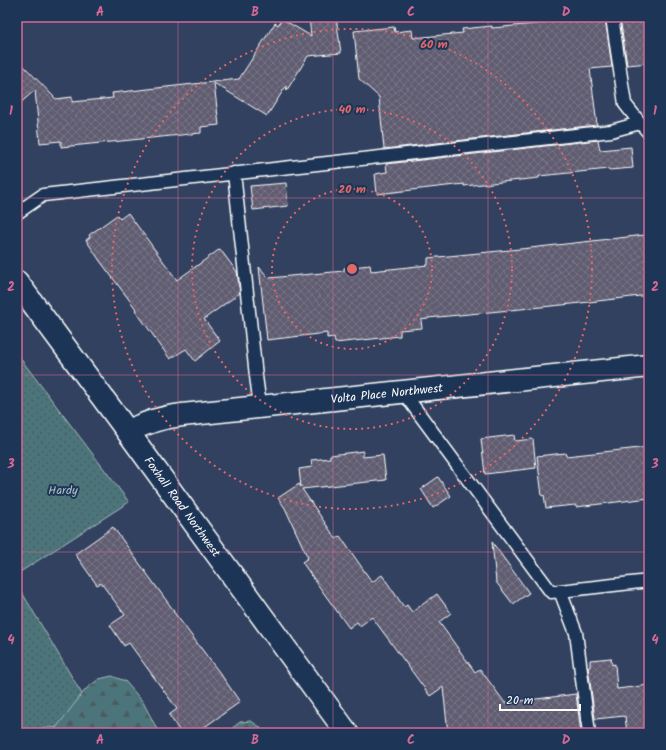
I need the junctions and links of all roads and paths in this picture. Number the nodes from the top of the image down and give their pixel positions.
1 (612, 17) edge
2 (640, 122) junction
3 (649, 133) edge
4 (234, 173) junction
5 (17, 213) edge
6 (17, 282) edge
7 (649, 366) edge
8 (403, 392) junction
9 (260, 406) junction
10 (128, 432) junction
11 (649, 581) edge
12 (560, 591) junction
13 (347, 733) edge
14 (589, 733) edge

1 - 2 lane
2 - 3 lane
2 - 4 lane
4 - 5 lane
4 - 9 lane
6 - 10 main road, Foxhall Road Northwest
7 - 8 main road, Volta Place Northwest
8 - 9 main road, Volta Place Northwest
8 - 12 lane
9 - 10 main road, Volta Place Northwest
10 - 13 main road, Foxhall Road Northwest
11 - 12 lane
12 - 14 lane

